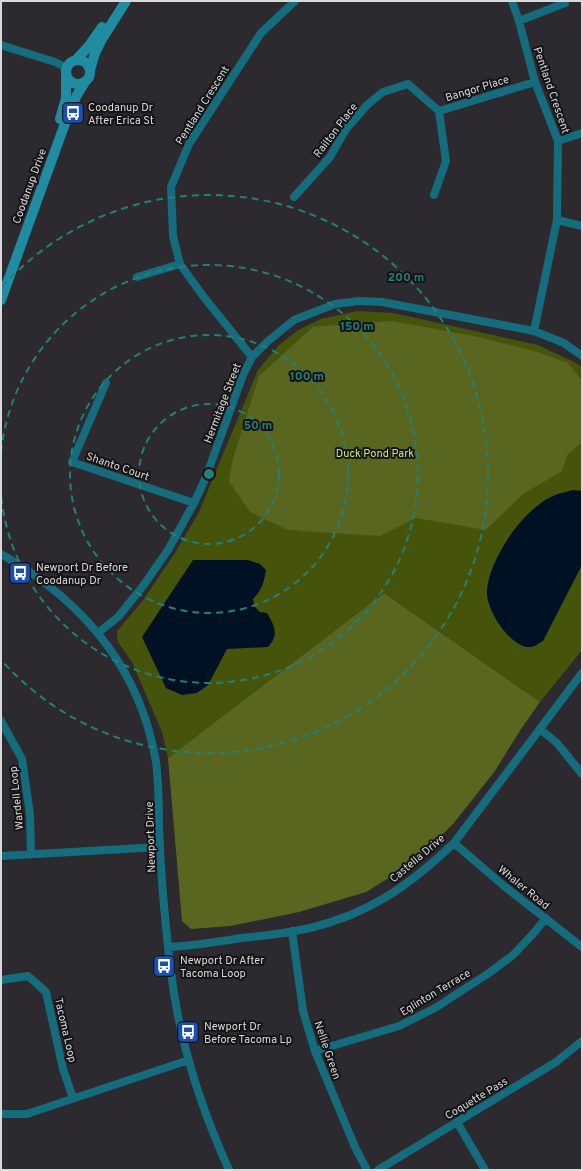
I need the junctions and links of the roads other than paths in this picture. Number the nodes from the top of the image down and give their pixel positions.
1 (118, 1) edge
2 (126, 1) edge
3 (296, 1) edge
4 (512, 1) edge
5 (565, 3) dead end
6 (519, 21) junction
7 (1, 45) edge
8 (76, 60) junction
9 (90, 70) junction
10 (67, 72) junction
11 (84, 82) junction
12 (535, 82) junction
13 (439, 111) junction
14 (582, 133) edge
15 (558, 141) junction
16 (434, 195) dead end
17 (294, 197) dead end
18 (557, 220) junction
19 (582, 226) edge
20 (180, 264) junction
21 (137, 277) dead end
22 (1, 280) edge
23 (1, 300) edge
24 (534, 331) junction
25 (582, 356) edge
26 (252, 357) junction
27 (106, 383) dead end
28 (194, 503) junction
29 (1, 554) edge
30 (98, 634) junction
31 (582, 673) edge
32 (1, 721) edge
33 (540, 729) junction
34 (582, 774) edge
35 (454, 843) junction
36 (160, 847) junction
37 (31, 854) junction
38 (1, 856) edge
39 (546, 918) junction
40 (292, 932) junction
41 (168, 947) junction
42 (582, 947) edge
43 (1, 980) edge
44 (582, 1041) edge
45 (315, 1051) junction
46 (189, 1060) junction
47 (73, 1098) junction
48 (1, 1114) edge
49 (457, 1122) junction
50 (229, 1170) edge
51 (366, 1170) edge
52 (378, 1170) edge
53 (485, 1170) edge

1 - 8 main road
2 - 9 main road
3 - 20 street, Pentland Crescent
4 - 6 street, Pentland Crescent
5 - 6 street
6 - 12 street, Pentland Crescent
7 - 10 street
8 - 9 main road
8 - 10 main road
9 - 11 main road
10 - 11 main road
10 - 22 main road, Coodanup Drive
11 - 23 main road, Coodanup Drive
12 - 13 street, Bangor Place
12 - 15 street, Pentland Crescent
13 - 16 street, Bangor Place
13 - 17 street, Railton Place
14 - 15 street
15 - 18 street, Pentland Crescent
18 - 19 street
18 - 24 street, Pentland Crescent
20 - 21 street
20 - 26 street, Pentland Crescent
24 - 25 street, Hermitage Street
24 - 26 street, Hermitage Street
26 - 28 street, Hermitage Street
27 - 28 street, Shanto Court
28 - 30 street, Hermitage Street
29 - 30 street, Newport Drive
30 - 36 street, Newport Drive
31 - 33 street, Castella Drive
32 - 37 street, Wardell Loop
33 - 34 street
33 - 35 street, Castella Drive
35 - 39 street, Whaler Road
35 - 40 street, Castella Drive
36 - 37 street
36 - 41 street, Newport Drive
37 - 38 street
39 - 42 street, Whaler Road
39 - 45 street, Eglinton Terrace
40 - 41 street, Castella Drive
40 - 45 street, Nellie Green
41 - 46 street, Newport Drive
43 - 47 street, Tacoma Loop
44 - 49 street, Coquette Pass
45 - 51 street, Nellie Green
46 - 47 street
46 - 50 street, Newport Drive
47 - 48 street
49 - 52 street, Coquette Pass
49 - 53 street

